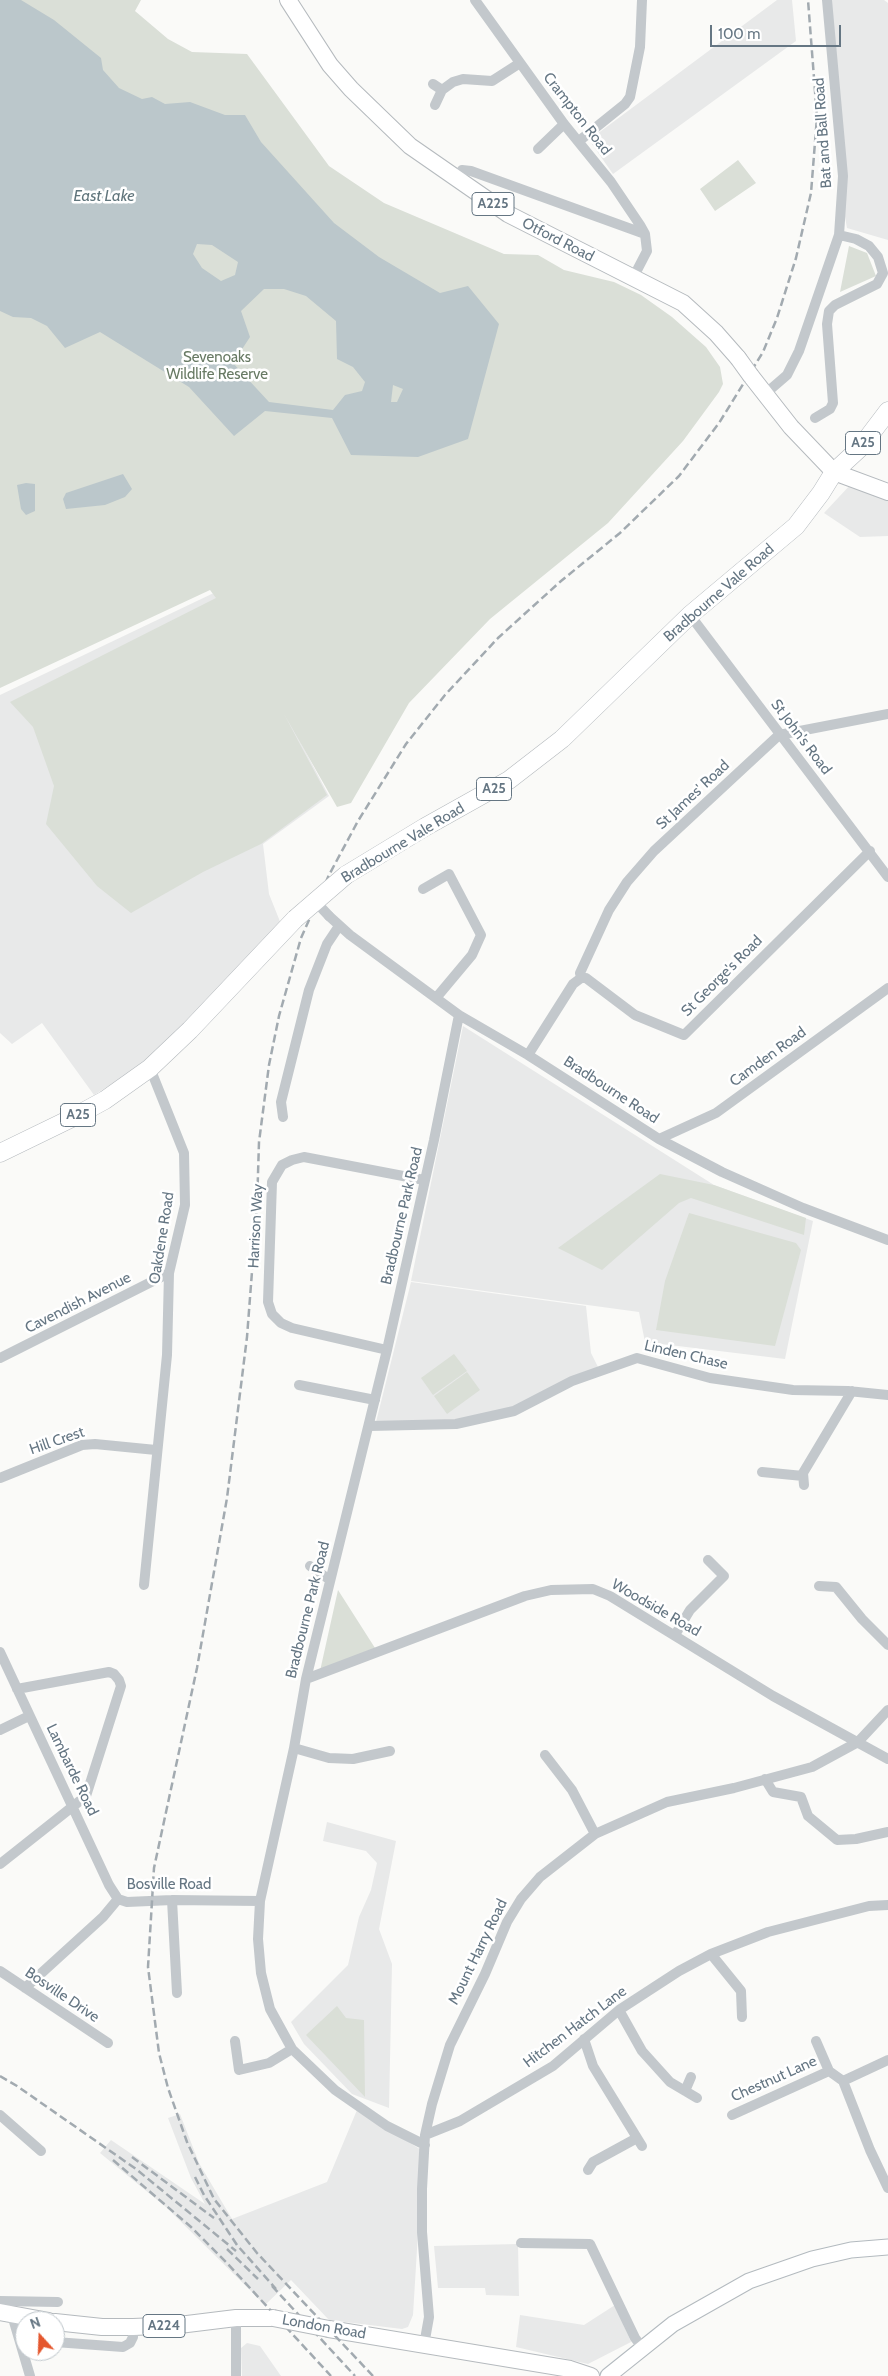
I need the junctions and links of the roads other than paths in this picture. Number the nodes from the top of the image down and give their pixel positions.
1 (288, 0) edge
2 (475, 0) edge
3 (642, 0) edge
4 (827, 0) edge
5 (520, 63) junction
6 (433, 84) dead end
7 (442, 90) junction
8 (435, 105) dead end
9 (564, 124) junction
10 (579, 141) junction
11 (538, 149) dead end
12 (462, 170) dead end
13 (645, 234) junction
14 (839, 235) junction
15 (634, 278) junction
16 (885, 279) edge
17 (765, 394) junction
18 (888, 411) edge
19 (815, 418) dead end
20 (834, 472) junction
21 (888, 492) edge
22 (690, 615) junction
23 (888, 714) edge
24 (779, 735) junction
25 (870, 851) junction
26 (888, 877) edge
27 (423, 889) dead end
28 (315, 902) junction
29 (339, 926) junction
30 (581, 978) junction
31 (888, 988) edge
32 (436, 998) junction
33 (459, 1015) junction
34 (528, 1055) junction
35 (150, 1068) junction
36 (283, 1117) dead end
37 (659, 1139) junction
38 (0, 1153) edge
39 (424, 1180) junction
40 (887, 1237) edge
41 (170, 1273) junction
42 (387, 1350) junction
43 (0, 1358) edge
44 (299, 1385) dead end
45 (852, 1391) junction
46 (888, 1395) edge
47 (375, 1400) junction
48 (370, 1426) junction
49 (156, 1450) junction
50 (762, 1472) dead end
51 (0, 1478) edge
52 (708, 1560) dead end
53 (310, 1566) dead end
54 (330, 1580) junction
55 (144, 1585) dead end
56 (819, 1586) dead end
57 (675, 1635) junction
58 (888, 1644) edge
59 (0, 1652) edge
60 (306, 1679) junction
61 (17, 1690) junction
62 (888, 1710) edge
63 (29, 1716) junction
64 (0, 1730) edge
65 (858, 1742) junction
66 (294, 1748) junction
67 (390, 1751) dead end
68 (545, 1755) dead end
69 (888, 1760) edge
70 (766, 1779) junction
71 (73, 1806) junction
72 (888, 1832) edge
73 (595, 1834) junction
74 (0, 1864) edge
75 (118, 1899) junction
76 (172, 1900) junction
77 (260, 1901) junction
78 (888, 1905) edge
79 (711, 1954) junction
80 (0, 1971) edge
81 (25, 1988) junction
82 (177, 1993) dead end
83 (619, 2010) junction
84 (742, 2016) dead end
85 (584, 2039) junction
86 (235, 2041) dead end
87 (816, 2041) dead end
88 (108, 2043) dead end
89 (292, 2049) junction
90 (888, 2060) edge
91 (829, 2071) junction
92 (691, 2077) dead end
93 (843, 2081) junction
94 (684, 2091) junction
95 (697, 2098) dead end
96 (0, 2115) edge
97 (732, 2115) dead end
98 (425, 2140) junction
99 (41, 2151) dead end
100 (588, 2170) dead end
101 (888, 2188) edge
102 (521, 2243) dead end
103 (888, 2247) edge
104 (0, 2301) edge
105 (58, 2302) dead end
106 (6, 2313) edge
107 (236, 2318) junction
108 (65, 2323) edge
109 (133, 2327) junction
110 (65, 2343) edge
111 (424, 2345) junction
112 (642, 2347) junction
113 (624, 2369) edge
114 (30, 2376) edge
115 (236, 2376) edge
116 (591, 2376) edge
117 (608, 2376) edge

1 - 15 main road, Otford Road / A225
2 - 5 street, Crampton Road
3 - 10 street
4 - 14 street, Bat and Ball Road
5 - 7 street
5 - 9 street, Crampton Road
6 - 7 street
7 - 8 street
9 - 10 street, Crampton Road
9 - 11 street
10 - 13 street, Crampton Road
12 - 13 street, Otford Road
13 - 15 street, Crampton Road
14 - 16 street
14 - 17 street, Bat and Ball Road
15 - 17 main road, Otford Road / A225, bridge
16 - 19 street
17 - 20 main road, Otford Road / A225
18 - 20 highway, A25
20 - 21 main road, A225
20 - 22 highway, Bradbourne Vale Road / A25
22 - 24 street, St John's Road
22 - 28 highway, Bradbourne Vale Road / A25, bridge
23 - 24 street
24 - 25 street, St John's Road
24 - 30 street, St James' Road
25 - 26 street, St John's Road
25 - 30 street, St George's Road
27 - 32 street
28 - 29 street, Bradbourne Road, bridge
28 - 35 highway, Bradbourne Vale Road / A25, bridge
29 - 32 street, Bradbourne Road
29 - 36 street
30 - 34 street
31 - 37 street, Camden Road
32 - 33 street, Bradbourne Road
33 - 34 street, Bradbourne Road
33 - 39 street, Bradbourne Park Road
34 - 37 street, Bradbourne Road
35 - 38 highway, Bradbourne Vale Road / A25
35 - 41 street, Oakdene Road
37 - 40 street, Bradbourne Road
39 - 42 street, Bradbourne Park Road
39 - 42 street, Harrison Way
41 - 43 street, Cavendish Avenue
41 - 49 street, Oakdene Road
42 - 47 street, Bradbourne Park Road
44 - 47 street
45 - 46 street, Linden Chase
45 - 48 street, Linden Chase
45 - 50 street
47 - 48 street, Bradbourne Park Road
48 - 54 street, Bradbourne Park Road
49 - 51 street, Hill Crest
49 - 55 street, Oakdene Road
52 - 57 street
53 - 54 street
54 - 60 street, Bradbourne Park Road
56 - 58 street
57 - 60 street, Woodside Road
57 - 65 street, Woodside Road
59 - 61 street, Lambarde Road
60 - 66 street, Bradbourne Park Road
61 - 63 street, Lambarde Road
61 - 71 street
62 - 65 street, Mount Harry Road
63 - 64 street
63 - 71 street, Lambarde Road
65 - 69 street, Woodside Road
65 - 70 street, Mount Harry Road
66 - 67 street
66 - 77 street, Bradbourne Park Road
68 - 73 street
70 - 72 street
70 - 73 street, Mount Harry Road
71 - 74 street
71 - 75 street, Lambarde Road
73 - 98 street, Mount Harry Road
75 - 76 street, Bosville Road
75 - 81 street, Bosville Road
76 - 77 street, Bosville Road
76 - 82 street
77 - 89 street, Bradbourne Park Road
78 - 79 street, Hitchen Hatch Lane
79 - 83 street, Hitchen Hatch Lane
79 - 84 street
80 - 81 street, Bosville Drive
81 - 88 street, Bosville Drive
83 - 85 street, Hitchen Hatch Lane
83 - 94 street
85 - 98 street, Hitchen Hatch Lane
85 - 100 street
86 - 89 street
87 - 91 street
89 - 98 street, Bradbourne Park Road
90 - 93 street
91 - 93 street
91 - 97 street, Chestnut Lane
92 - 94 street
93 - 101 street
94 - 95 street
96 - 99 street
98 - 111 street
102 - 112 street
103 - 112 main road
104 - 105 street
106 - 114 street
107 - 109 main road, London Road / A224
107 - 111 main road, London Road / A224, bridge
107 - 115 street
108 - 109 main road, London Road / A224
109 - 110 street
111 - 116 main road, London Road / A224
112 - 113 main road
113 - 117 main road

